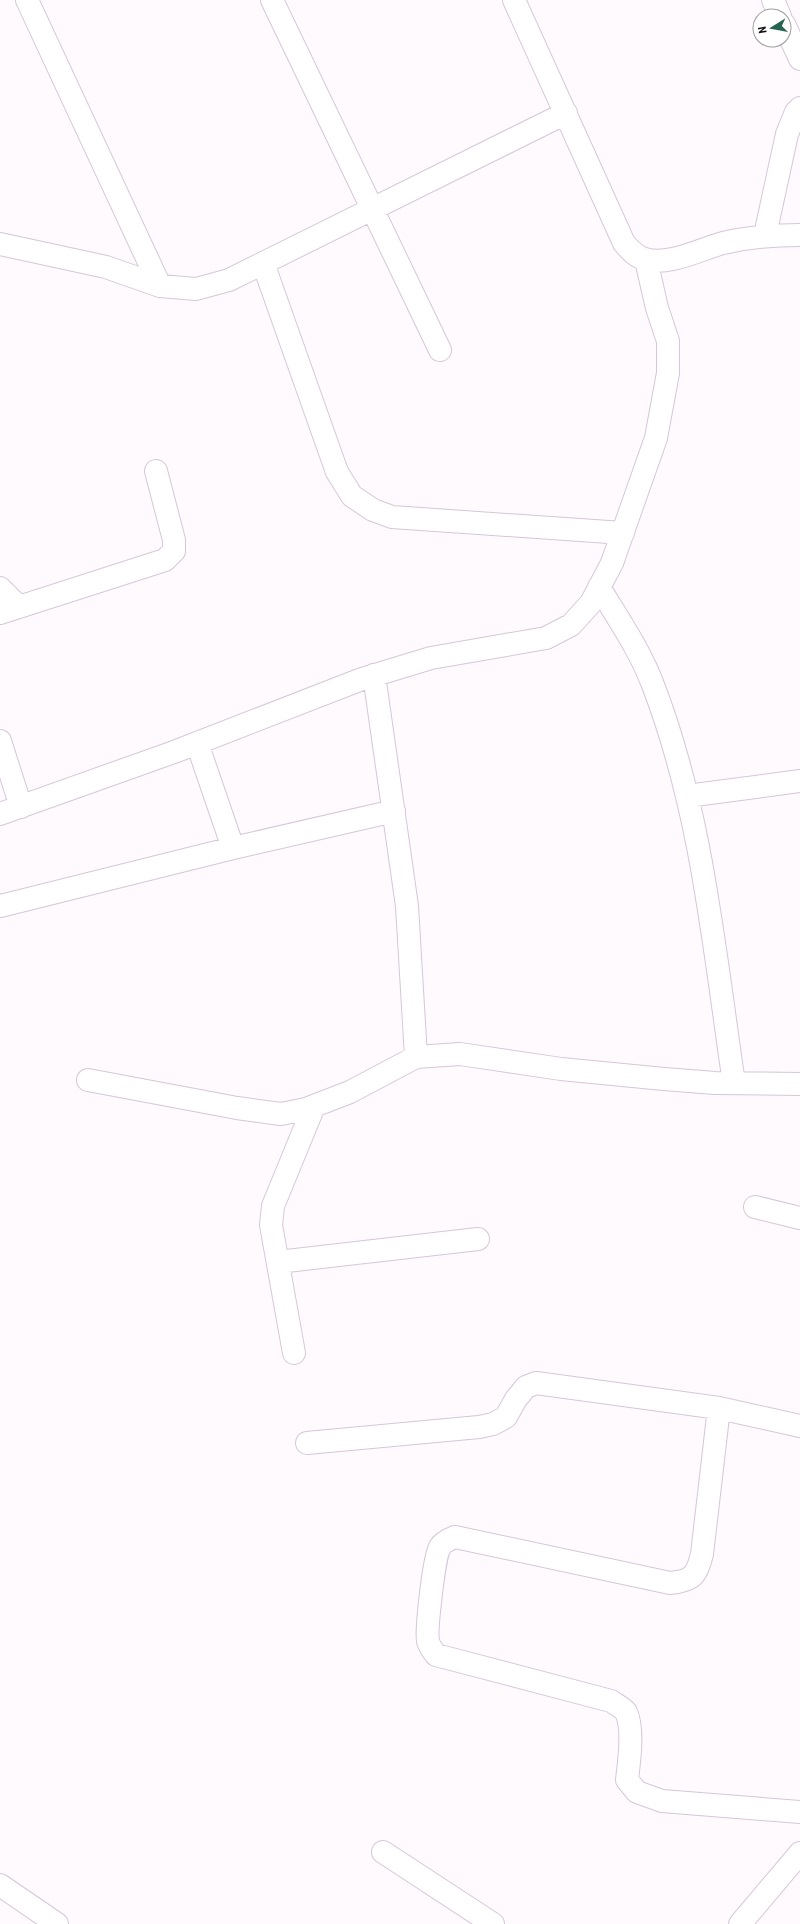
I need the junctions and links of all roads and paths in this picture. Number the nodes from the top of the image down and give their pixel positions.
1 (27, 0) edge
2 (272, 0) edge
3 (514, 0) edge
4 (792, 42) edge
5 (800, 60) edge
6 (800, 108) edge
7 (566, 113) junction
8 (372, 209) junction
9 (765, 235) junction
10 (800, 235) edge
11 (0, 244) edge
12 (646, 260) junction
13 (263, 263) junction
14 (160, 286) junction
15 (440, 350) dead end
16 (156, 471) dead end
17 (623, 533) junction
18 (599, 587) junction
19 (0, 588) edge
20 (9, 609) edge
21 (374, 675) junction
22 (0, 741) edge
23 (197, 743) junction
24 (800, 781) edge
25 (687, 796) junction
26 (21, 807) junction
27 (394, 811) junction
28 (0, 814) edge
29 (233, 848) junction
30 (0, 906) edge
31 (416, 1057) junction
32 (88, 1080) dead end
33 (734, 1083) junction
34 (800, 1084) edge
35 (314, 1106) junction
36 (755, 1208) dead end
37 (800, 1218) edge
38 (478, 1239) dead end
39 (278, 1262) junction
40 (294, 1353) dead end
41 (719, 1408) junction
42 (800, 1426) edge
43 (307, 1443) dead end
44 (800, 1812) edge
45 (383, 1852) dead end
46 (800, 1852) edge
47 (0, 1885) edge
48 (57, 1924) edge
49 (493, 1924) edge
50 (740, 1924) edge

1 - 14 street
2 - 8 street
3 - 7 street
4 - 5 street
6 - 9 street
7 - 8 street
7 - 12 street
8 - 13 street
8 - 15 street
9 - 10 street
9 - 12 street
11 - 14 street
12 - 17 street
13 - 14 street
13 - 17 street
16 - 20 street
17 - 18 street
18 - 21 street
18 - 25 street
19 - 20 street
21 - 23 street
21 - 27 street
22 - 26 street
23 - 26 street
23 - 29 street
24 - 25 street
25 - 33 street
26 - 28 street
27 - 29 street
27 - 31 street
29 - 30 street
31 - 33 street
31 - 35 street
32 - 35 street
33 - 34 street
35 - 39 street
36 - 37 street
38 - 39 street
39 - 40 street
41 - 42 street
41 - 43 street
41 - 44 street
45 - 49 street
46 - 50 street
47 - 48 street

